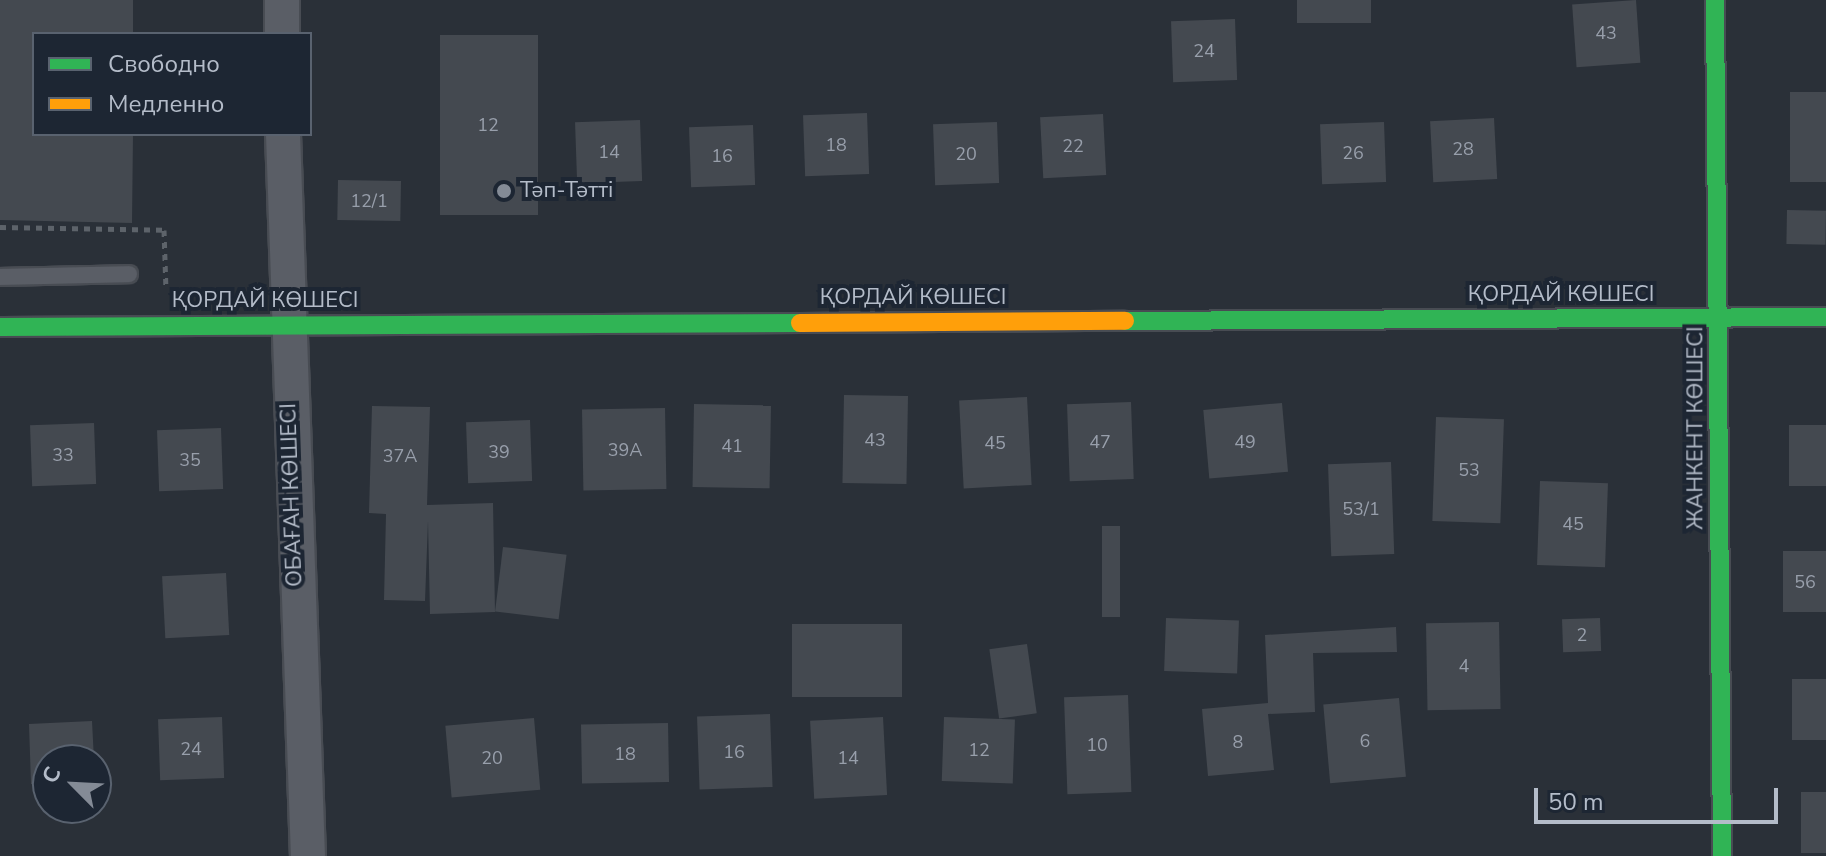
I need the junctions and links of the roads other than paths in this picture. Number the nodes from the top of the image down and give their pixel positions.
1 (282, 0) edge
2 (1715, 0) edge
3 (282, 32) edge
4 (283, 136) edge
5 (129, 274) dead end
6 (0, 277) edge
7 (1826, 317) edge
8 (1719, 318) junction
9 (285, 325) junction
10 (0, 327) edge
11 (308, 856) edge
12 (1722, 856) edge

1 - 3 street
2 - 8 street, ЖАНКЕНТ КӨШЕСІ
4 - 9 street, ОБАҒАН КӨШЕСІ
5 - 6 lane
7 - 8 street, ҚОРДАЙ КӨШЕСІ
8 - 9 street, ҚОРДАЙ КӨШЕСІ
8 - 12 street, ЖАНКЕНТ КӨШЕСІ
9 - 10 street, ҚОРДАЙ КӨШЕСІ
9 - 11 street, ОБАҒАН КӨШЕСІ

